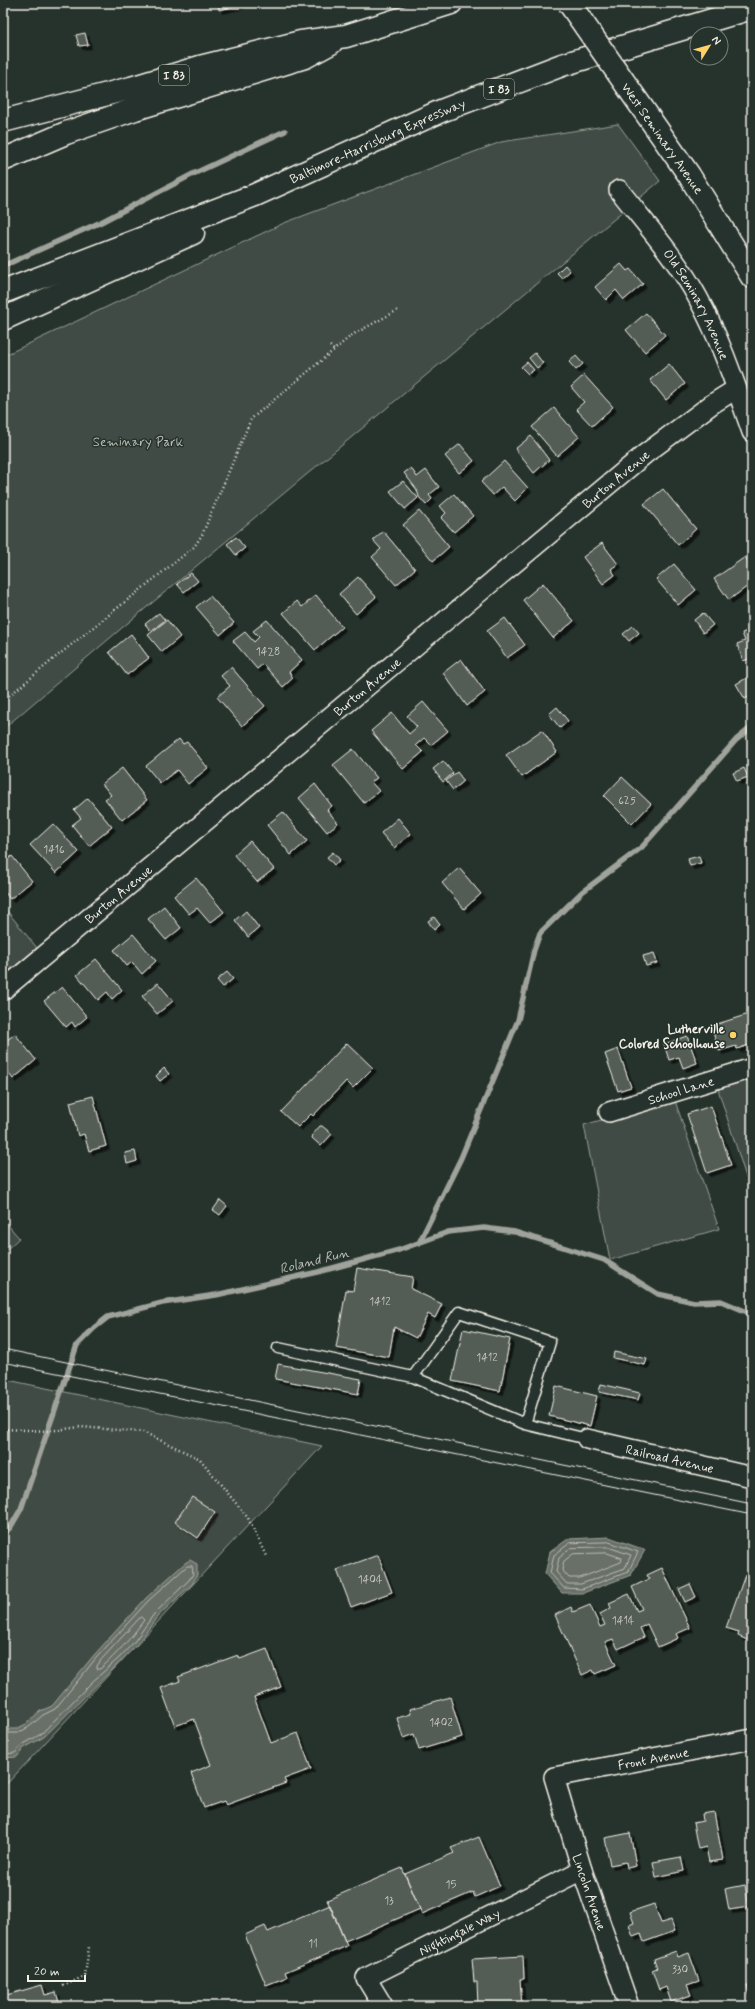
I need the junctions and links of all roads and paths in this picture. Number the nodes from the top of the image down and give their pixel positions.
1 (451, 3) edge
2 (568, 3) edge
3 (752, 8) edge
4 (346, 36) junction
5 (3, 121) edge
6 (3, 160) edge
7 (619, 190) dead end
8 (255, 195) junction
9 (752, 277) edge
10 (3, 292) edge
11 (400, 309) dead end
12 (3, 319) edge
13 (330, 346) dead end
14 (334, 350) junction
15 (736, 389) junction
16 (752, 432) edge
17 (3, 701) edge
18 (3, 990) edge
19 (752, 1068) edge
20 (609, 1112) dead end
21 (278, 1348) dead end
22 (413, 1377) junction
23 (525, 1424) junction
24 (3, 1429) edge
25 (588, 1438) joint
26 (752, 1477) edge
27 (266, 1556) dead end
28 (752, 1740) edge
29 (554, 1777) joint
30 (582, 1870) junction
31 (89, 1947) dead end
32 (63, 1986) dead end
33 (383, 2006) edge
34 (629, 2006) edge

1 - 4 main road, I 83
2 - 9 main road, West Seminary Avenue, bridge
3 - 8 main road, Baltimore-Harrisburg Expressway / I 83
4 - 5 main road, I 83
4 - 6 main road
7 - 15 street, Old Seminary Avenue
8 - 10 main road, I 83
8 - 12 main road
11 - 14 path
13 - 14 path
14 - 17 path
15 - 16 street, Old Seminary Avenue
15 - 18 street, Burton Avenue
19 - 20 street, School Lane
21 - 22 lane
22 - 23 lane
22 - 23 lane
23 - 25 lane
24 - 27 path
25 - 26 street, Railroad Avenue
28 - 29 street, Front Avenue
29 - 30 street, Lincoln Avenue
30 - 33 street, Nightingale Way
30 - 34 street, Lincoln Avenue
31 - 32 path

